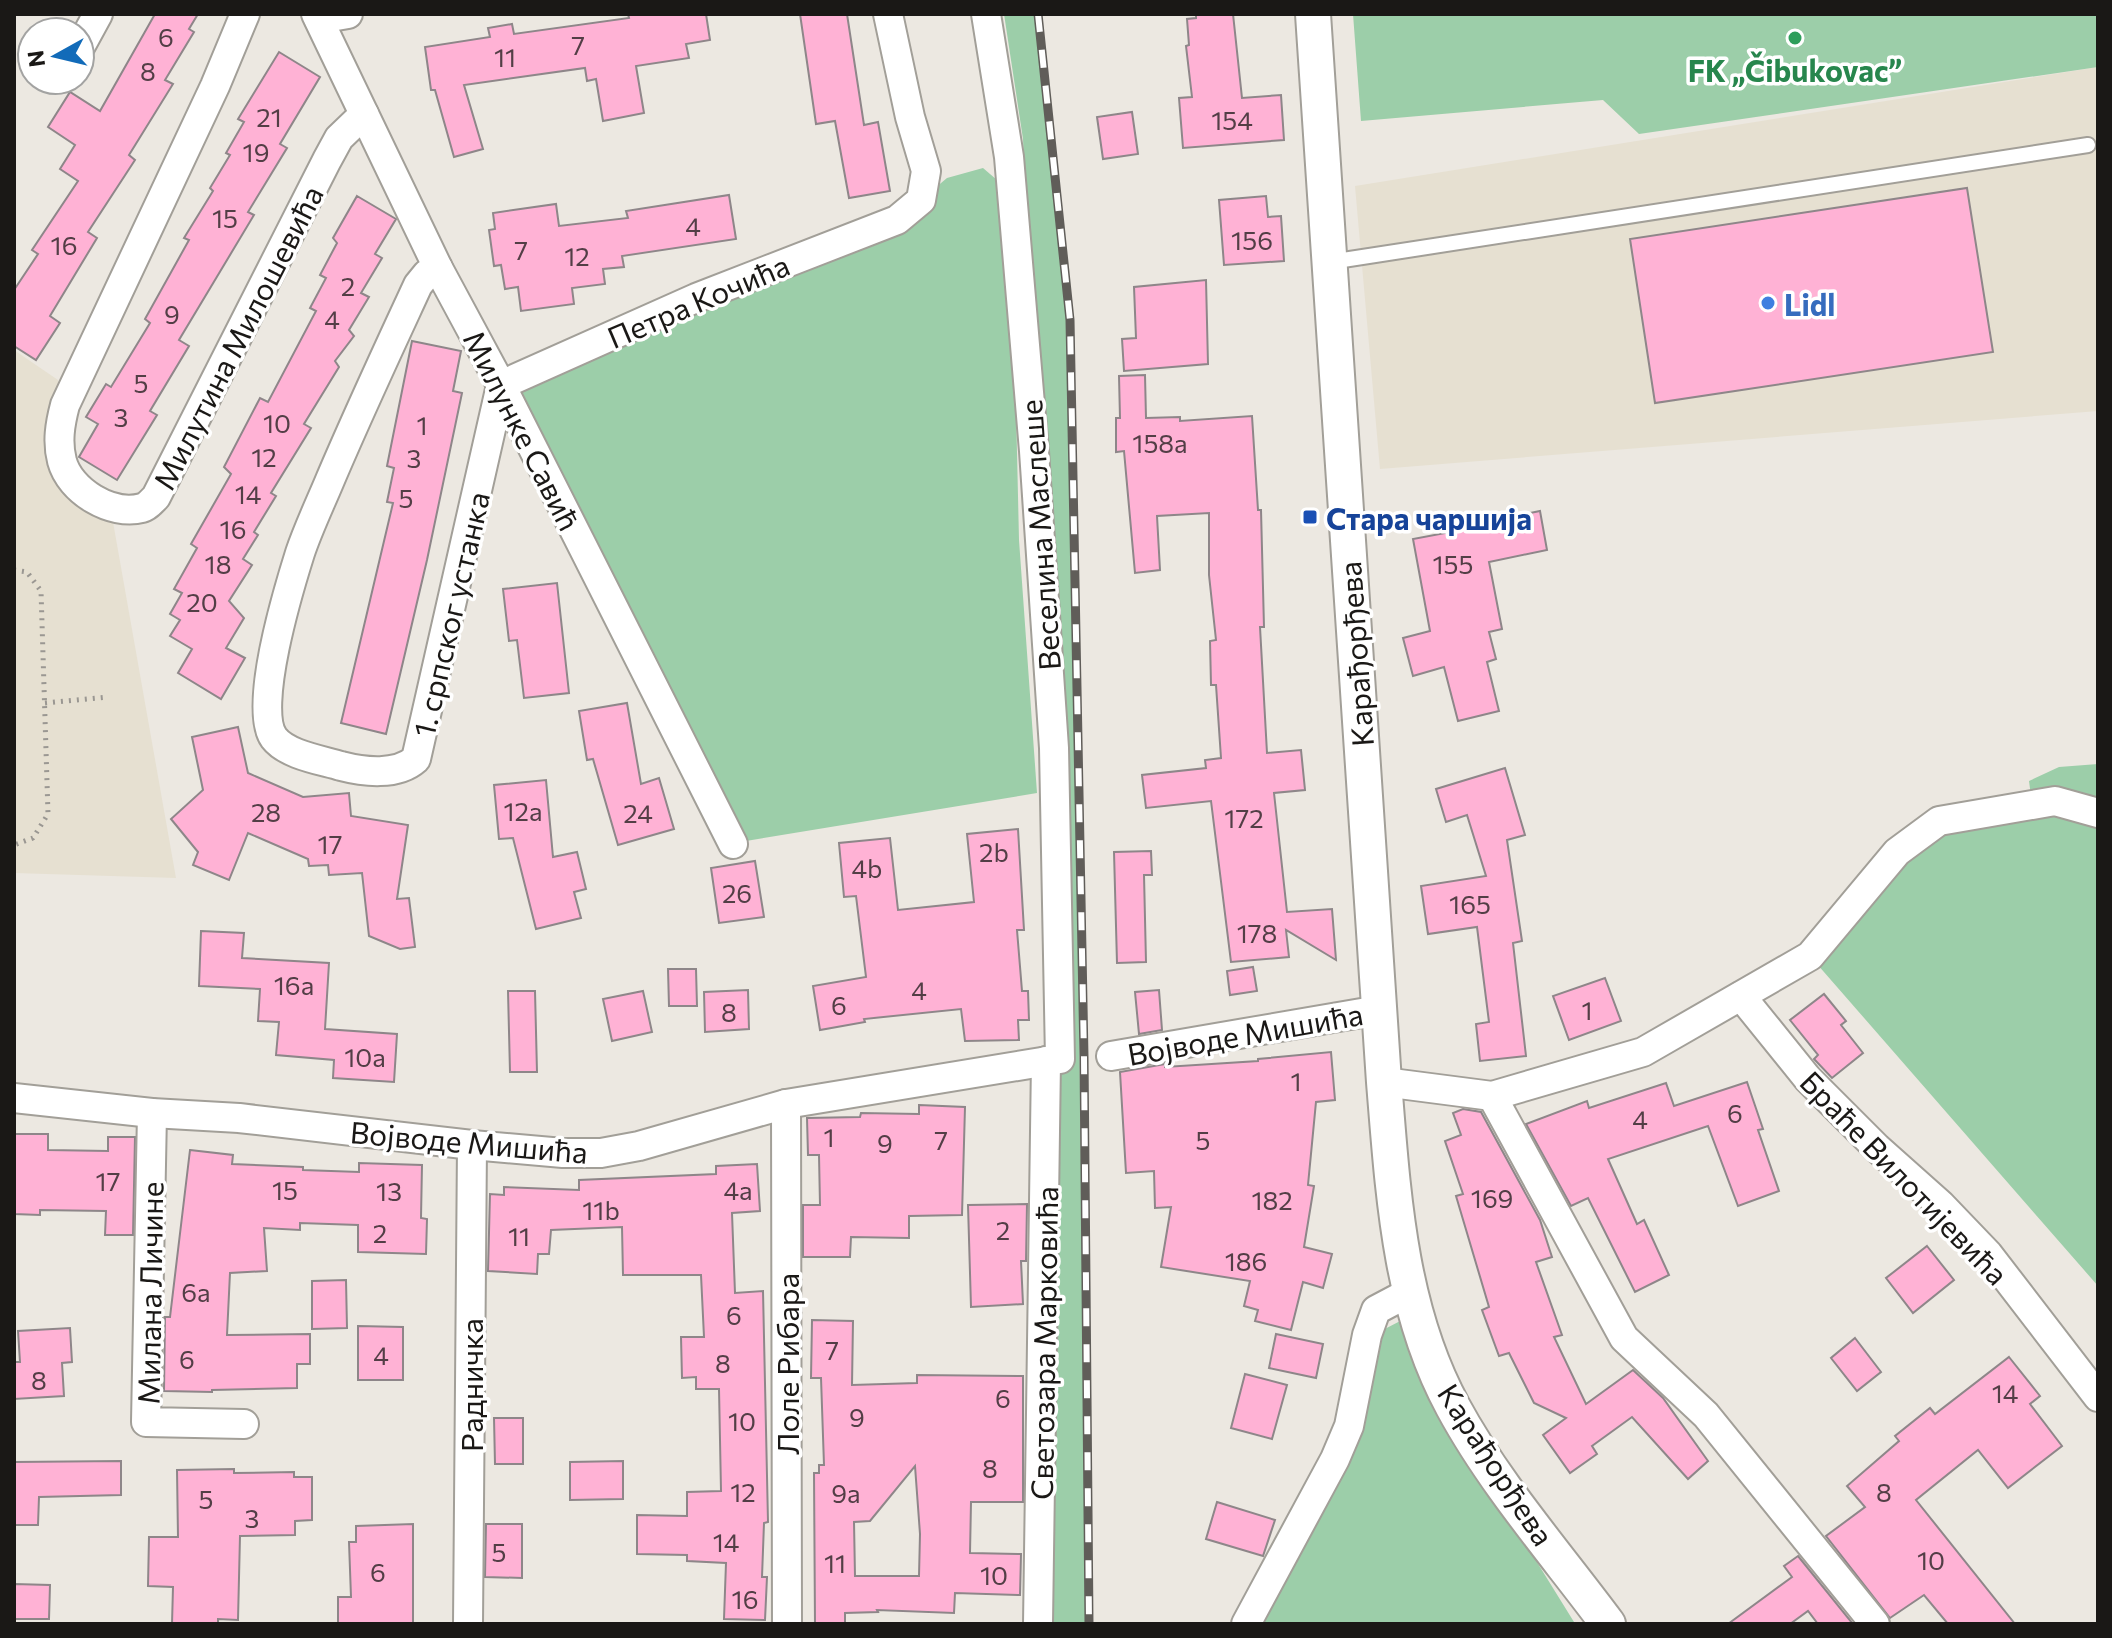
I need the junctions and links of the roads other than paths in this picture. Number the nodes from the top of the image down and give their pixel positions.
1 (245, 14) edge
2 (348, 14) edge
3 (888, 14) edge
4 (986, 14) edge
5 (1313, 14) edge
6 (318, 17) edge
7 (364, 114) junction
8 (2088, 145) dead end
9 (1329, 262) junction
10 (438, 268) junction
11 (501, 385) junction
12 (2098, 813) edge
13 (733, 844) dead end
14 (1741, 996) junction
15 (1379, 1010) junction
16 (1111, 1056) dead end
17 (1053, 1060) junction
18 (1384, 1082) junction
19 (1492, 1096) junction
20 (14, 1098) edge
21 (786, 1104) junction
22 (152, 1113) junction
23 (472, 1145) junction
24 (1410, 1292) junction
25 (2098, 1397) edge
26 (244, 1424) dead end
27 (468, 1624) edge
28 (787, 1624) edge
29 (1038, 1624) edge
30 (1246, 1624) edge
31 (1608, 1624) edge
32 (1875, 1624) edge

1 - 7 street, Милутина Милошевића
2 - 6 street
3 - 11 street, Петра Кочића
4 - 17 street, Веселина Маслеше
5 - 9 street, Карађорђева
6 - 7 street, Милунке Савић
7 - 10 street, Милунке Савић
8 - 9 lane
9 - 15 street, Карађорђева
10 - 11 street, Милунке Савић
10 - 11 street, 1. српског устанка
11 - 13 street, Милунке Савић
12 - 14 street
14 - 19 street
14 - 25 street, Браће Вилотијевића
15 - 16 street, Војводе Мишића
15 - 18 street, Карађорђева
17 - 21 street, Војводе Мишића
17 - 29 street, Светозара Марковића
18 - 19 street
18 - 24 street, Карађорђева
19 - 32 street
20 - 22 street, Војводе Мишића
21 - 23 street, Војводе Мишића
21 - 28 street, Лоле Рибара
22 - 23 street, Војводе Мишића
22 - 26 street, Милана Личине
23 - 27 street, Радничка
24 - 30 street
24 - 31 street, Карађорђева

